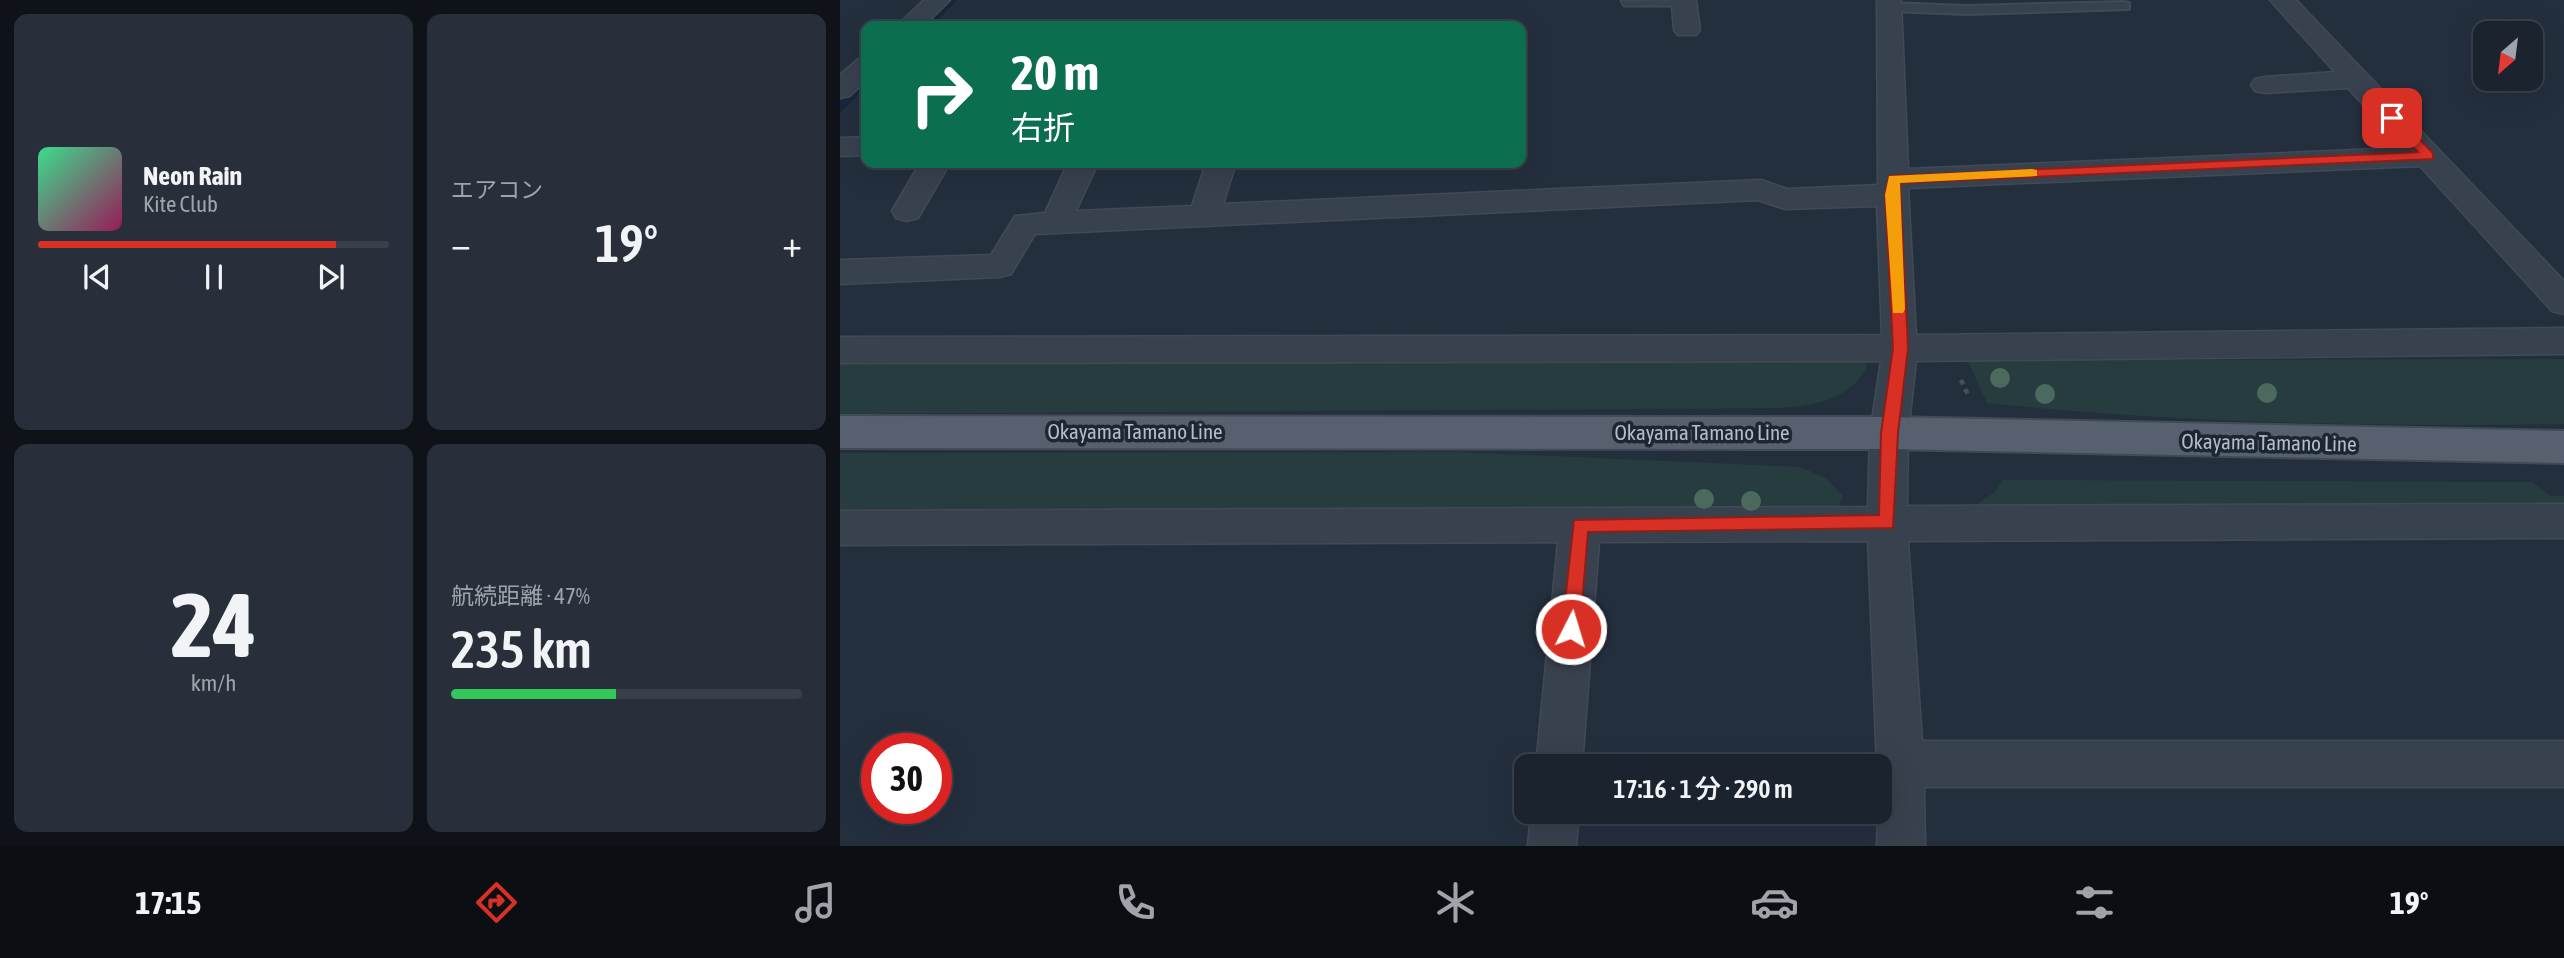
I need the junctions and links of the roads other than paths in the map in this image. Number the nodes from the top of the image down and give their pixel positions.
1 (938, 0) edge
2 (1668, 0) edge
3 (1684, 0) edge
4 (2282, 0) edge
5 (1633, 1) edge
6 (1889, 3) edge
7 (2124, 6) dead end
8 (915, 21) edge
9 (1686, 30) dead end
10 (861, 71) edge
11 (2356, 79) junction
12 (2265, 85) dead end
13 (840, 90) edge
14 (861, 146) edge
15 (840, 147) edge
16 (2428, 156) junction
17 (932, 168) edge
18 (1081, 168) edge
19 (1219, 168) edge
20 (1893, 187) junction
21 (907, 211) dead end
22 (1204, 216) junction
23 (1056, 222) junction
24 (840, 272) edge
25 (2564, 302) edge
26 (2564, 341) edge
27 (1900, 348) junction
28 (840, 350) edge
29 (840, 432) edge
30 (1889, 433) junction
31 (2564, 447) edge
32 (2564, 521) edge
33 (1887, 522) junction
34 (1580, 525) junction
35 (840, 528) edge
36 (1560, 754) edge
37 (2564, 764) edge
38 (1894, 780) edge
39 (1554, 824) edge
40 (1552, 846) edge
41 (1901, 846) edge

1 - 8 street
2 - 5 street
3 - 9 street
4 - 11 street
6 - 7 lane
6 - 20 street
10 - 13 street
11 - 12 street
11 - 16 street
14 - 15 street
16 - 20 street
16 - 25 street
17 - 21 street
18 - 23 street
19 - 22 street
20 - 22 street
20 - 27 street
22 - 23 street
23 - 24 street
26 - 27 street
27 - 28 street
27 - 30 street
29 - 30 main road, Okayama Tamano Line
30 - 31 main road, Okayama Tamano Line
30 - 33 street
32 - 33 street
33 - 34 street
33 - 38 street
34 - 35 street
34 - 36 street
37 - 38 street
38 - 41 street
39 - 40 street

